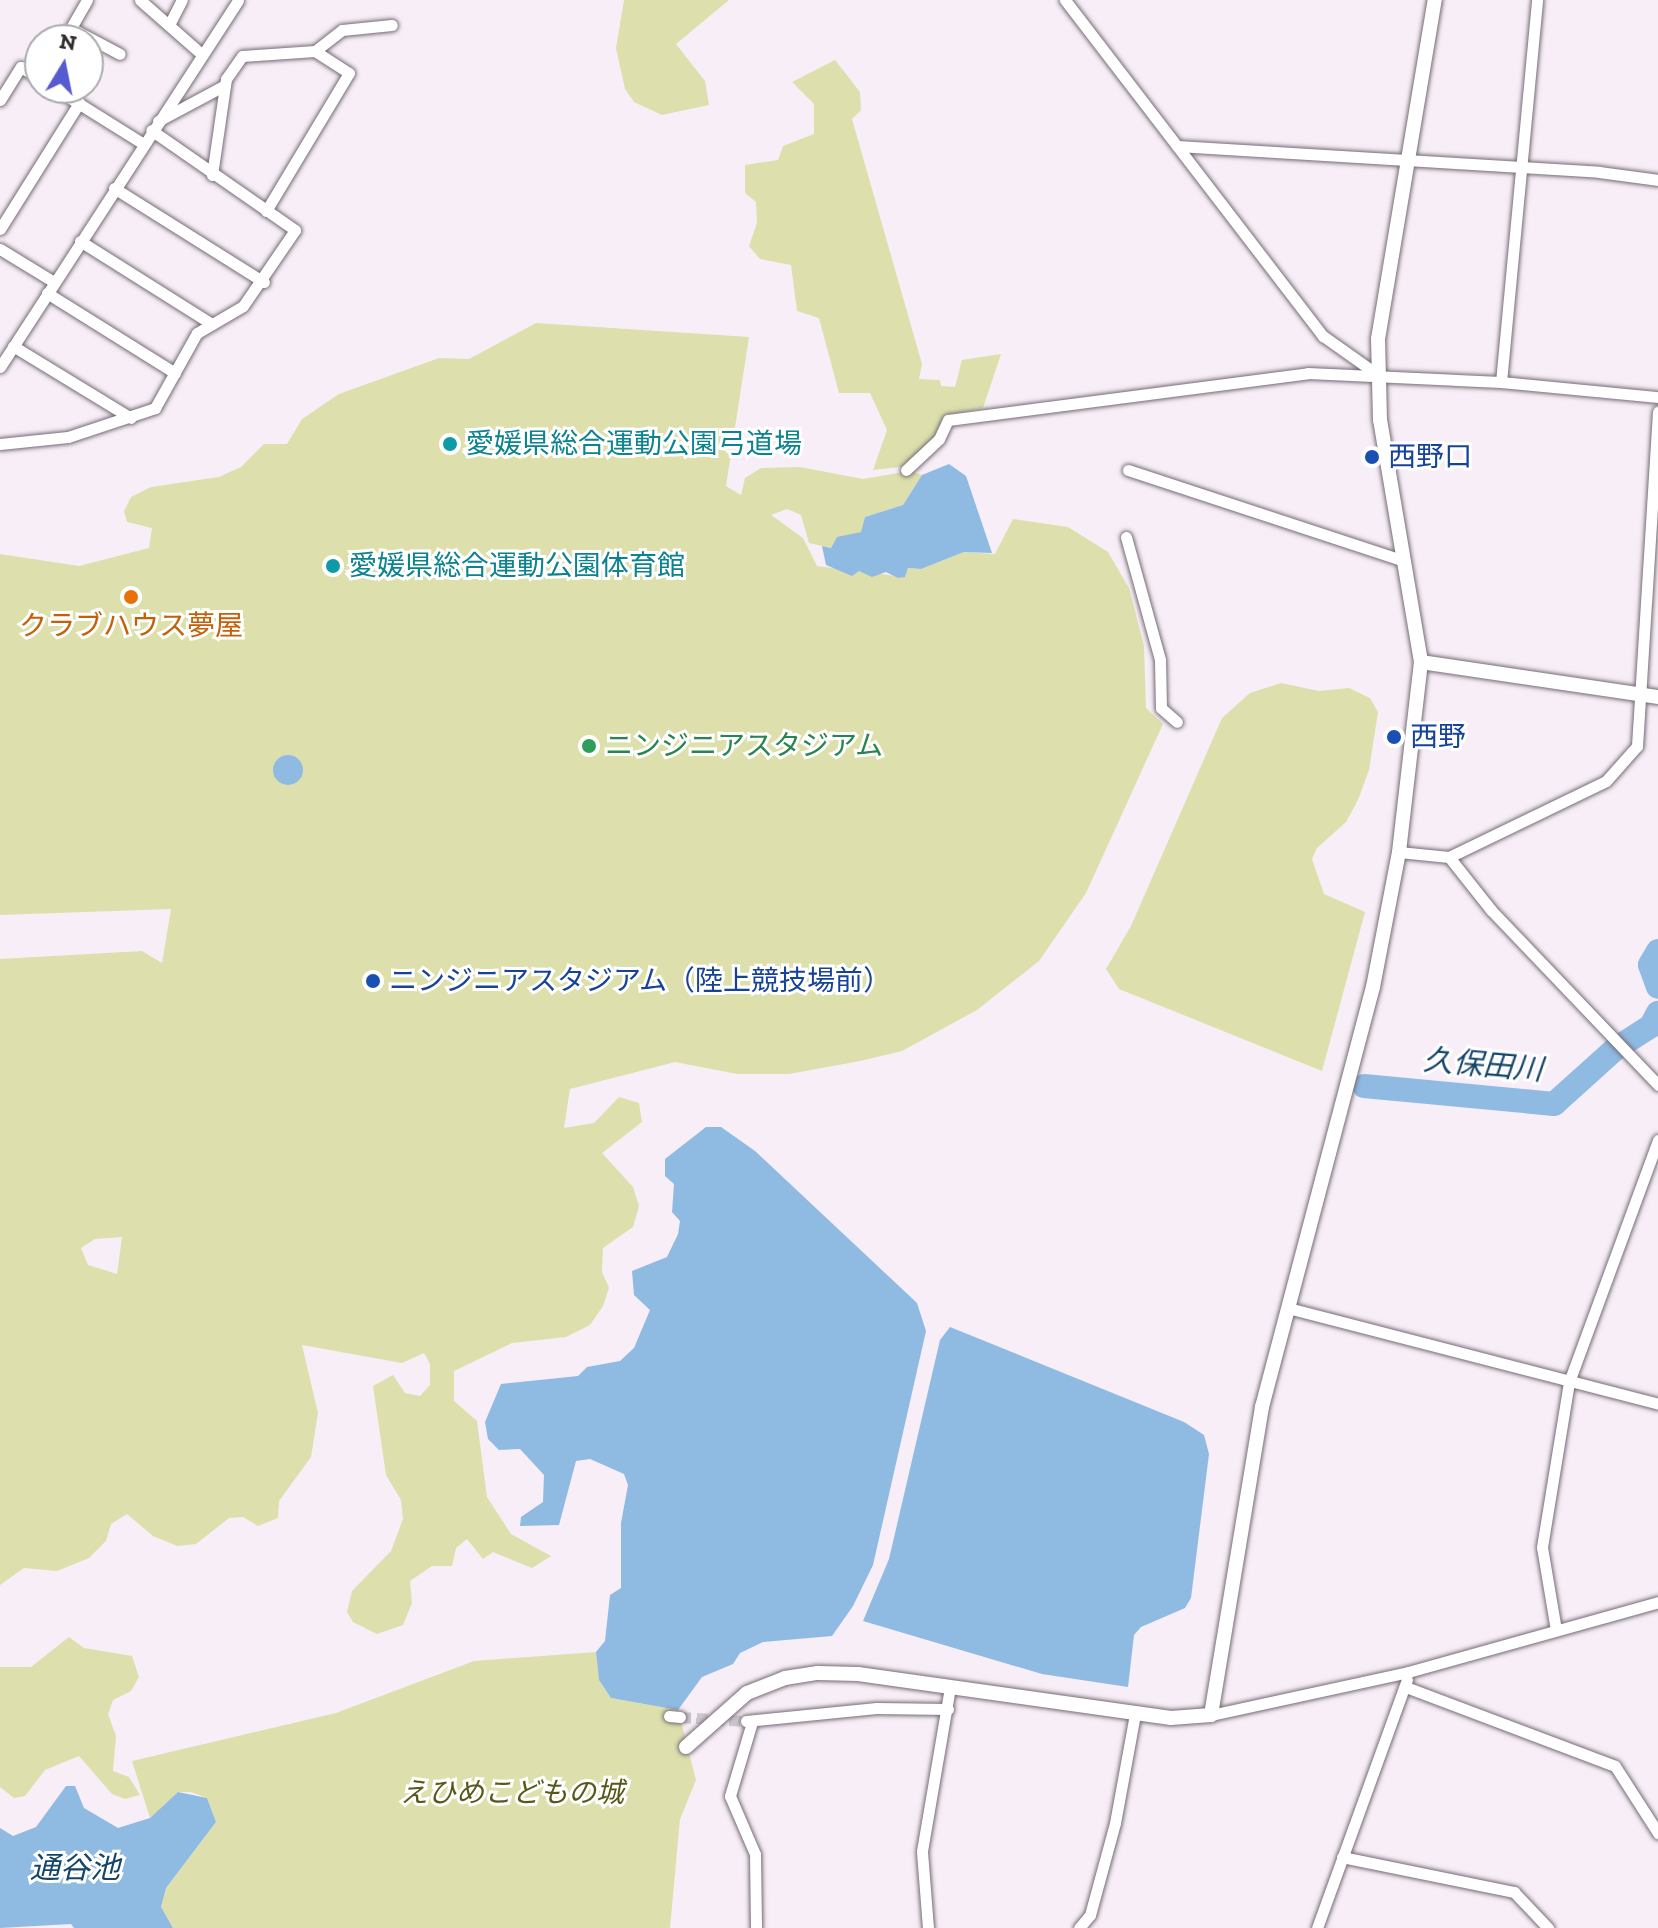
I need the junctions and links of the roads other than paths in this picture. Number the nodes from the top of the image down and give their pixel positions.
1 (87, 0) edge
2 (140, 0) edge
3 (182, 0) edge
4 (238, 0) edge
5 (1065, 0) edge
6 (1435, 0) edge
7 (1537, 0) edge
8 (169, 25) junction
9 (392, 25) dead end
10 (315, 51) junction
11 (199, 52) junction
12 (120, 54) dead end
13 (24, 69) edge
14 (225, 85) junction
15 (0, 100) edge
16 (78, 104) edge
17 (81, 104) edge
18 (153, 126) junction
19 (142, 143) junction
20 (1177, 146) junction
21 (1406, 160) junction
22 (1522, 169) junction
23 (212, 175) junction
24 (1658, 180) edge
25 (114, 188) junction
26 (266, 211) junction
27 (0, 229) edge
28 (80, 241) junction
29 (0, 249) edge
30 (264, 282) junction
31 (50, 288) junction
32 (212, 324) junction
33 (13, 346) junction
34 (0, 367) edge
35 (175, 373) junction
36 (1379, 374) junction
37 (1501, 382) junction
38 (1658, 397) edge
39 (1658, 412) edge
40 (131, 418) junction
41 (0, 444) edge
42 (906, 470) dead end
43 (1128, 470) dead end
44 (1126, 537) dead end
45 (1654, 547) edge
46 (1402, 560) junction
47 (1421, 668) junction
48 (1651, 696) edge
49 (1177, 722) dead end
50 (1399, 852) junction
51 (1449, 857) junction
52 (1658, 1085) edge
53 (1658, 1140) edge
54 (1288, 1308) junction
55 (1569, 1382) junction
56 (1658, 1404) edge
57 (1658, 1602) edge
58 (1556, 1630) junction
59 (1408, 1672) junction
60 (1406, 1687) junction
61 (950, 1688) junction
62 (948, 1709) junction
63 (1135, 1714) junction
64 (1211, 1715) junction
65 (686, 1747) dead end
66 (1658, 1833) edge
67 (1342, 1857) junction
68 (756, 1928) edge
69 (928, 1928) edge
70 (1079, 1928) edge
71 (1317, 1928) edge
72 (1548, 1928) edge

1 - 12 street
2 - 8 street
3 - 8 street
4 - 11 street
5 - 20 street
6 - 21 street
7 - 22 street
8 - 11 street
9 - 10 street
10 - 14 street
10 - 26 street
11 - 18 street
13 - 15 street
14 - 18 street
14 - 23 street
16 - 27 street
17 - 19 street
18 - 19 street
18 - 23 street
19 - 25 street
20 - 21 street
20 - 36 street
21 - 22 street
21 - 36 street
22 - 24 street
22 - 37 street
23 - 26 street
25 - 28 street
25 - 30 street
26 - 30 street
28 - 31 street
28 - 32 street
29 - 31 street
30 - 32 street
31 - 33 street
31 - 35 street
32 - 35 street
33 - 34 street
33 - 40 street
35 - 40 street
36 - 37 street
36 - 42 street
36 - 46 street
37 - 38 street
39 - 45 street
40 - 41 street
43 - 46 street
44 - 49 street
45 - 48 street
46 - 47 street
47 - 48 street
47 - 50 street
48 - 51 street
50 - 51 street
50 - 54 street
51 - 52 street
53 - 55 street
54 - 55 street
54 - 64 street
55 - 56 street
55 - 58 street
57 - 58 street
58 - 59 street
59 - 60 street
59 - 64 street
60 - 66 street
60 - 67 street
61 - 62 street
61 - 63 street
61 - 65 street
62 - 68 street
62 - 69 street
63 - 64 street
63 - 70 street
67 - 71 street
67 - 72 street

